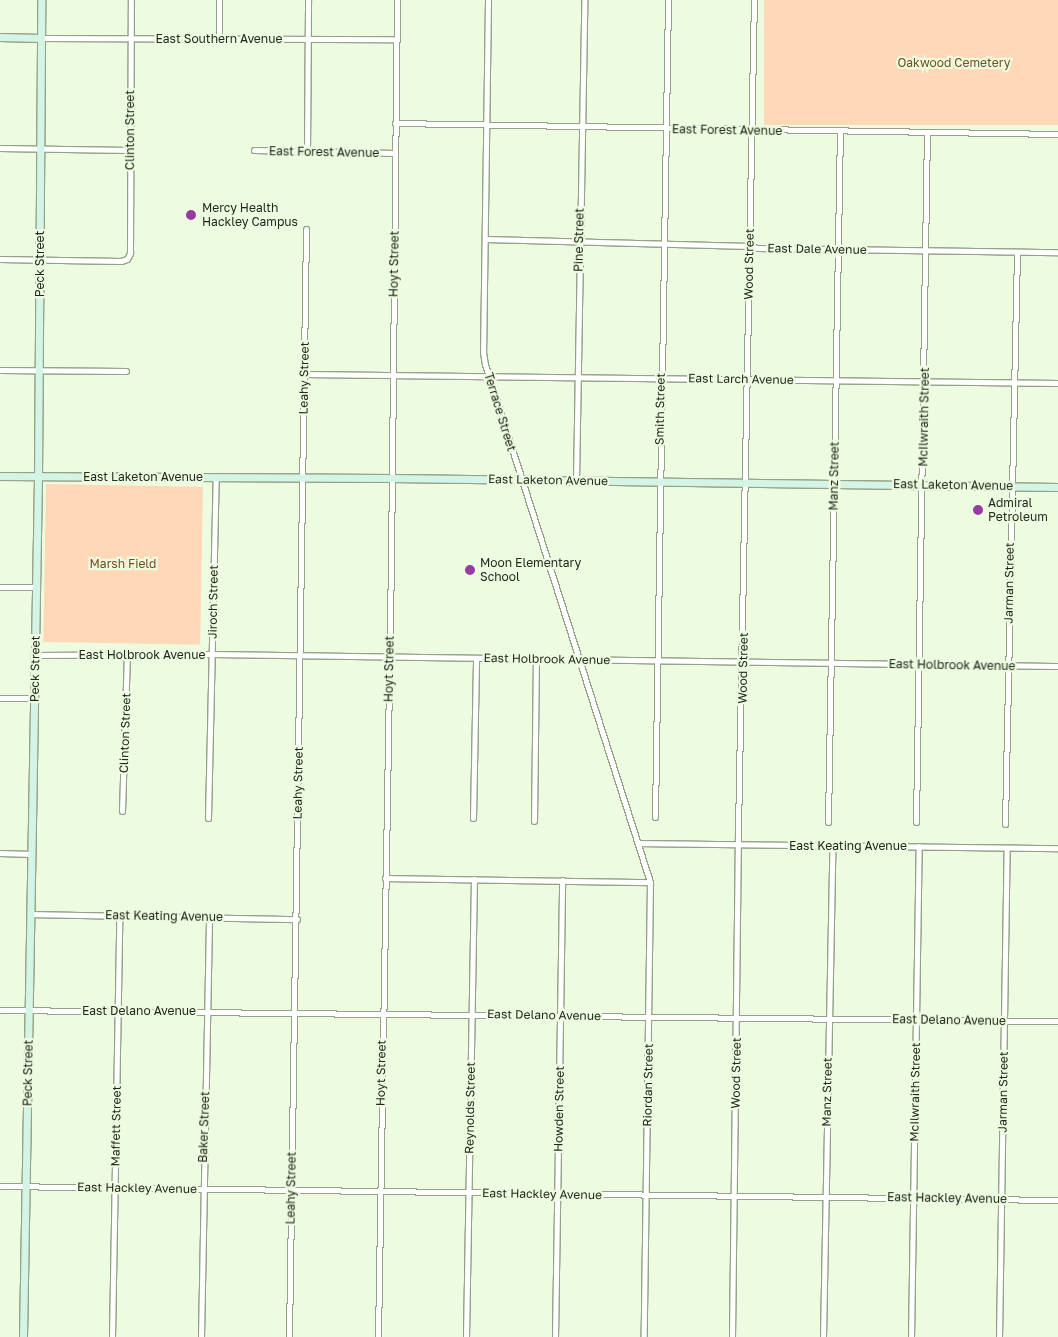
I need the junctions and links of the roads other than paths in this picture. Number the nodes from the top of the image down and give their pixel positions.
1 (41, 0) edge
2 (131, 0) edge
3 (219, 0) edge
4 (308, 0) edge
5 (397, 0) edge
6 (488, 0) edge
7 (584, 0) edge
8 (668, 0) edge
9 (754, 0) edge
10 (0, 37) edge
11 (41, 38) junction
12 (131, 38) junction
13 (219, 39) junction
14 (308, 39) junction
15 (396, 39) junction
16 (395, 123) junction
17 (486, 124) junction
18 (581, 126) junction
19 (665, 128) junction
20 (751, 130) junction
21 (840, 131) junction
22 (928, 132) junction
23 (1058, 134) edge
24 (0, 148) edge
25 (40, 148) junction
26 (130, 150) junction
27 (254, 150) dead end
28 (306, 151) junction
29 (395, 153) junction
30 (306, 229) dead end
31 (486, 239) junction
32 (579, 242) junction
33 (663, 244) junction
34 (750, 246) junction
35 (838, 249) junction
36 (926, 251) junction
37 (1058, 252) edge
38 (1017, 253) junction
39 (0, 259) edge
40 (40, 260) junction
41 (0, 370) edge
42 (39, 370) junction
43 (126, 371) dead end
44 (304, 374) junction
45 (392, 374) junction
46 (488, 376) junction
47 (577, 376) junction
48 (661, 378) junction
49 (748, 379) junction
50 (836, 380) junction
51 (924, 381) junction
52 (1013, 382) junction
53 (1058, 383) edge
54 (0, 476) edge
55 (38, 477) junction
56 (216, 477) junction
57 (303, 478) junction
58 (390, 478) junction
59 (522, 480) junction
60 (576, 480) junction
61 (659, 482) junction
62 (746, 483) junction
63 (834, 483) junction
64 (922, 485) junction
65 (1012, 486) junction
66 (1058, 487) edge
67 (0, 587) edge
68 (36, 587) junction
69 (212, 654) junction
70 (36, 655) junction
71 (127, 655) junction
72 (300, 656) junction
73 (389, 658) junction
74 (476, 658) junction
75 (536, 659) junction
76 (579, 660) junction
77 (657, 661) junction
78 (743, 662) junction
79 (831, 663) junction
80 (919, 665) junction
81 (1008, 666) junction
82 (1058, 666) edge
83 (0, 698) edge
84 (34, 698) junction
85 (122, 811) dead end
86 (655, 817) dead end
87 (208, 818) dead end
88 (473, 818) dead end
89 (534, 821) dead end
90 (828, 822) dead end
91 (916, 822) dead end
92 (1005, 824) dead end
93 (636, 834) joint
94 (638, 843) junction
95 (738, 845) junction
96 (919, 846) junction
97 (832, 847) junction
98 (1007, 848) junction
99 (1058, 848) edge
100 (0, 854) edge
101 (32, 854) junction
102 (385, 878) junction
103 (474, 879) junction
104 (562, 880) junction
105 (650, 882) junction
106 (31, 914) junction
107 (119, 916) junction
108 (209, 917) junction
109 (297, 919) junction
110 (0, 1010) edge
111 (30, 1010) junction
112 (119, 1012) junction
113 (207, 1012) junction
114 (294, 1012) junction
115 (382, 1013) junction
116 (472, 1014) junction
117 (560, 1016) junction
118 (649, 1017) junction
119 (736, 1017) junction
120 (828, 1018) junction
121 (916, 1019) junction
122 (1004, 1020) junction
123 (1058, 1021) edge
124 (0, 1186) edge
125 (26, 1186) junction
126 (114, 1188) junction
127 (202, 1189) junction
128 (291, 1190) junction
129 (380, 1192) junction
130 (468, 1193) junction
131 (557, 1194) junction
132 (646, 1196) junction
133 (825, 1196) junction
134 (735, 1197) junction
135 (913, 1198) junction
136 (1002, 1199) junction
137 (1058, 1200) edge
138 (23, 1337) edge
139 (112, 1337) edge
140 (201, 1337) edge
141 (289, 1337) edge
142 (378, 1337) edge
143 (466, 1337) edge
144 (555, 1337) edge
145 (644, 1337) edge
146 (732, 1337) edge
147 (823, 1337) edge
148 (911, 1337) edge
149 (999, 1337) edge

1 - 11 street, Peck Street
2 - 12 street, Clinton Street
3 - 13 street
4 - 14 street
5 - 15 street, Hoyt Street
6 - 17 street, Terrace Street
7 - 18 street, Pine Street
8 - 19 street, Smith Street
9 - 20 street, Wood Street
10 - 11 street
11 - 12 street, East Southern Avenue
11 - 25 street, Peck Street
12 - 13 street, East Southern Avenue
12 - 26 street, Clinton Street
13 - 14 street, East Southern Avenue
14 - 15 street, East Southern Avenue
14 - 28 street
15 - 16 street, Hoyt Street
16 - 17 street, East Forest Avenue
16 - 29 street, Hoyt Street
17 - 18 street, East Forest Avenue
17 - 31 street, Terrace Street
18 - 19 street, East Forest Avenue
18 - 32 street, Pine Street
19 - 20 street, East Forest Avenue
19 - 33 street, Smith Street
20 - 21 street, East Forest Avenue
20 - 34 street, Wood Street
21 - 22 street, East Forest Avenue
21 - 35 street, Manz Street
22 - 23 street, East Forest Avenue
22 - 36 street, McIlwraith Street
24 - 25 street
25 - 26 street
25 - 40 street, Peck Street
26 - 40 street, Clinton Street
27 - 28 street, East Forest Avenue
28 - 29 street, East Forest Avenue
29 - 45 street, Hoyt Street
30 - 44 street, Leahy Street
31 - 32 street, East Dale Avenue
31 - 46 street, Terrace Street
32 - 33 street, East Dale Avenue
32 - 47 street, Pine Street
33 - 34 street, East Dale Avenue
33 - 48 street, Smith Street
34 - 35 street, East Dale Avenue
34 - 49 street, Wood Street
35 - 36 street, East Dale Avenue
35 - 50 street, Manz Street
36 - 38 street, East Dale Avenue
36 - 51 street, McIlwraith Street
37 - 38 street, East Dale Avenue
38 - 52 street, Jarman Street
39 - 40 street
40 - 42 street, Peck Street
41 - 42 street
42 - 43 street
42 - 55 street, Peck Street
44 - 45 street, East Larch Avenue
44 - 57 street, Leahy Street
45 - 46 street, East Larch Avenue
45 - 58 street, Hoyt Street
46 - 47 street, East Larch Avenue
46 - 59 street, Terrace Street
47 - 48 street, East Larch Avenue
47 - 60 street, Pine Street
48 - 49 street, East Larch Avenue
48 - 61 street, Smith Street
49 - 50 street, East Larch Avenue
49 - 62 street, Wood Street
50 - 51 street, East Larch Avenue
50 - 63 street, Manz Street
51 - 52 street, East Larch Avenue
51 - 64 street, McIlwraith Street
52 - 53 street, East Larch Avenue
52 - 65 street, Jarman Street
54 - 55 street, East Laketon Avenue
55 - 56 street, East Laketon Avenue
55 - 68 street, Peck Street
56 - 57 street, East Laketon Avenue
56 - 69 street, Jiroch Street
57 - 58 street, East Laketon Avenue
57 - 72 street, Leahy Street
58 - 59 street, East Laketon Avenue
58 - 73 street, Hoyt Street
59 - 60 street, East Laketon Avenue
59 - 76 street, Terrace Street
60 - 61 street, East Laketon Avenue
61 - 62 street, East Laketon Avenue
61 - 77 street, Smith Street
62 - 63 street, East Laketon Avenue
62 - 78 street, Wood Street
63 - 64 street, East Laketon Avenue
63 - 79 street, Manz Street
64 - 65 street, East Laketon Avenue
64 - 80 street, McIlwraith Street
65 - 66 street, East Laketon Avenue
65 - 81 street, Jarman Street
67 - 68 street
68 - 70 street, Peck Street
69 - 71 street, East Holbrook Avenue
69 - 72 street, East Holbrook Avenue
69 - 87 street, Jiroch Street
70 - 71 street, East Holbrook Avenue
70 - 84 street, Peck Street
71 - 85 street, Clinton Street
72 - 73 street, East Holbrook Avenue
72 - 109 street, Leahy Street
73 - 74 street, East Holbrook Avenue
73 - 102 street, Hoyt Street
74 - 75 street, East Holbrook Avenue
74 - 88 street
75 - 76 street, East Holbrook Avenue
75 - 89 street
76 - 77 street, East Holbrook Avenue
76 - 93 street, Terrace Street
77 - 78 street, East Holbrook Avenue
77 - 86 street, Smith Street
78 - 79 street, East Holbrook Avenue
78 - 95 street, Wood Street
79 - 80 street, East Holbrook Avenue
79 - 90 street, Manz Street
80 - 81 street, East Holbrook Avenue
80 - 91 street, McIlwraith Street
81 - 82 street, East Holbrook Avenue
81 - 92 street, Jarman Street
83 - 84 street
84 - 101 street, Peck Street
93 - 94 street, Riordan Street
94 - 95 street, East Keating Avenue
94 - 105 street, Riordan Street
95 - 97 street, East Keating Avenue
95 - 119 street, Wood Street
96 - 97 street, East Keating Avenue
96 - 98 street, East Keating Avenue
96 - 121 street, McIlwraith Street
97 - 120 street, Manz Street
98 - 99 street, East Keating Avenue
98 - 122 street, Jarman Street
100 - 101 street
101 - 106 street, Peck Street
102 - 103 street
102 - 115 street, Hoyt Street
103 - 104 street
103 - 116 street, Reynolds Street
104 - 105 street
104 - 117 street, Howden Street
105 - 118 street, Riordan Street
106 - 107 street, East Keating Avenue
106 - 111 street, Peck Street
107 - 108 street, East Keating Avenue
107 - 112 street, Maffett Street
108 - 109 street, East Keating Avenue
108 - 113 street, Baker Street
109 - 114 street, Leahy Street
110 - 111 street, East Delano Avenue
111 - 112 street, East Delano Avenue
111 - 125 street, Peck Street
112 - 113 street, East Delano Avenue
112 - 126 street, Maffett Street
113 - 114 street, East Delano Avenue
113 - 127 street, Baker Street
114 - 115 street, East Delano Avenue
114 - 128 street, Leahy Street
115 - 116 street, East Delano Avenue
115 - 129 street, Hoyt Street
116 - 117 street, East Delano Avenue
116 - 130 street, Reynolds Street
117 - 118 street, East Delano Avenue
117 - 131 street, Howden Street
118 - 119 street, East Delano Avenue
118 - 132 street, Riordan Street
119 - 120 street, East Delano Avenue
119 - 134 street, Wood Street
120 - 121 street, East Delano Avenue
120 - 133 street, Manz Street
121 - 122 street, East Delano Avenue
121 - 135 street, McIlwraith Street
122 - 123 street, East Delano Avenue
122 - 136 street, Jarman Street
124 - 125 street, East Hackley Avenue
125 - 126 street, East Hackley Avenue
125 - 138 street, Peck Street
126 - 127 street, East Hackley Avenue
126 - 139 street, Maffett Street
127 - 128 street, East Hackley Avenue
127 - 140 street, Baker Street
128 - 129 street, East Hackley Avenue
128 - 141 street, Leahy Street
129 - 130 street, East Hackley Avenue
129 - 142 street, Hoyt Street
130 - 131 street, East Hackley Avenue
130 - 143 street, Reynolds Street
131 - 132 street, East Hackley Avenue
131 - 144 street, Howden Street
132 - 134 street, East Hackley Avenue
132 - 145 street, Riordan Street
133 - 134 street, East Hackley Avenue
133 - 135 street, East Hackley Avenue
133 - 147 street, Manz Street
134 - 146 street, Wood Street
135 - 136 street, East Hackley Avenue
135 - 148 street, McIlwraith Street
136 - 137 street, East Hackley Avenue
136 - 149 street, Jarman Street

